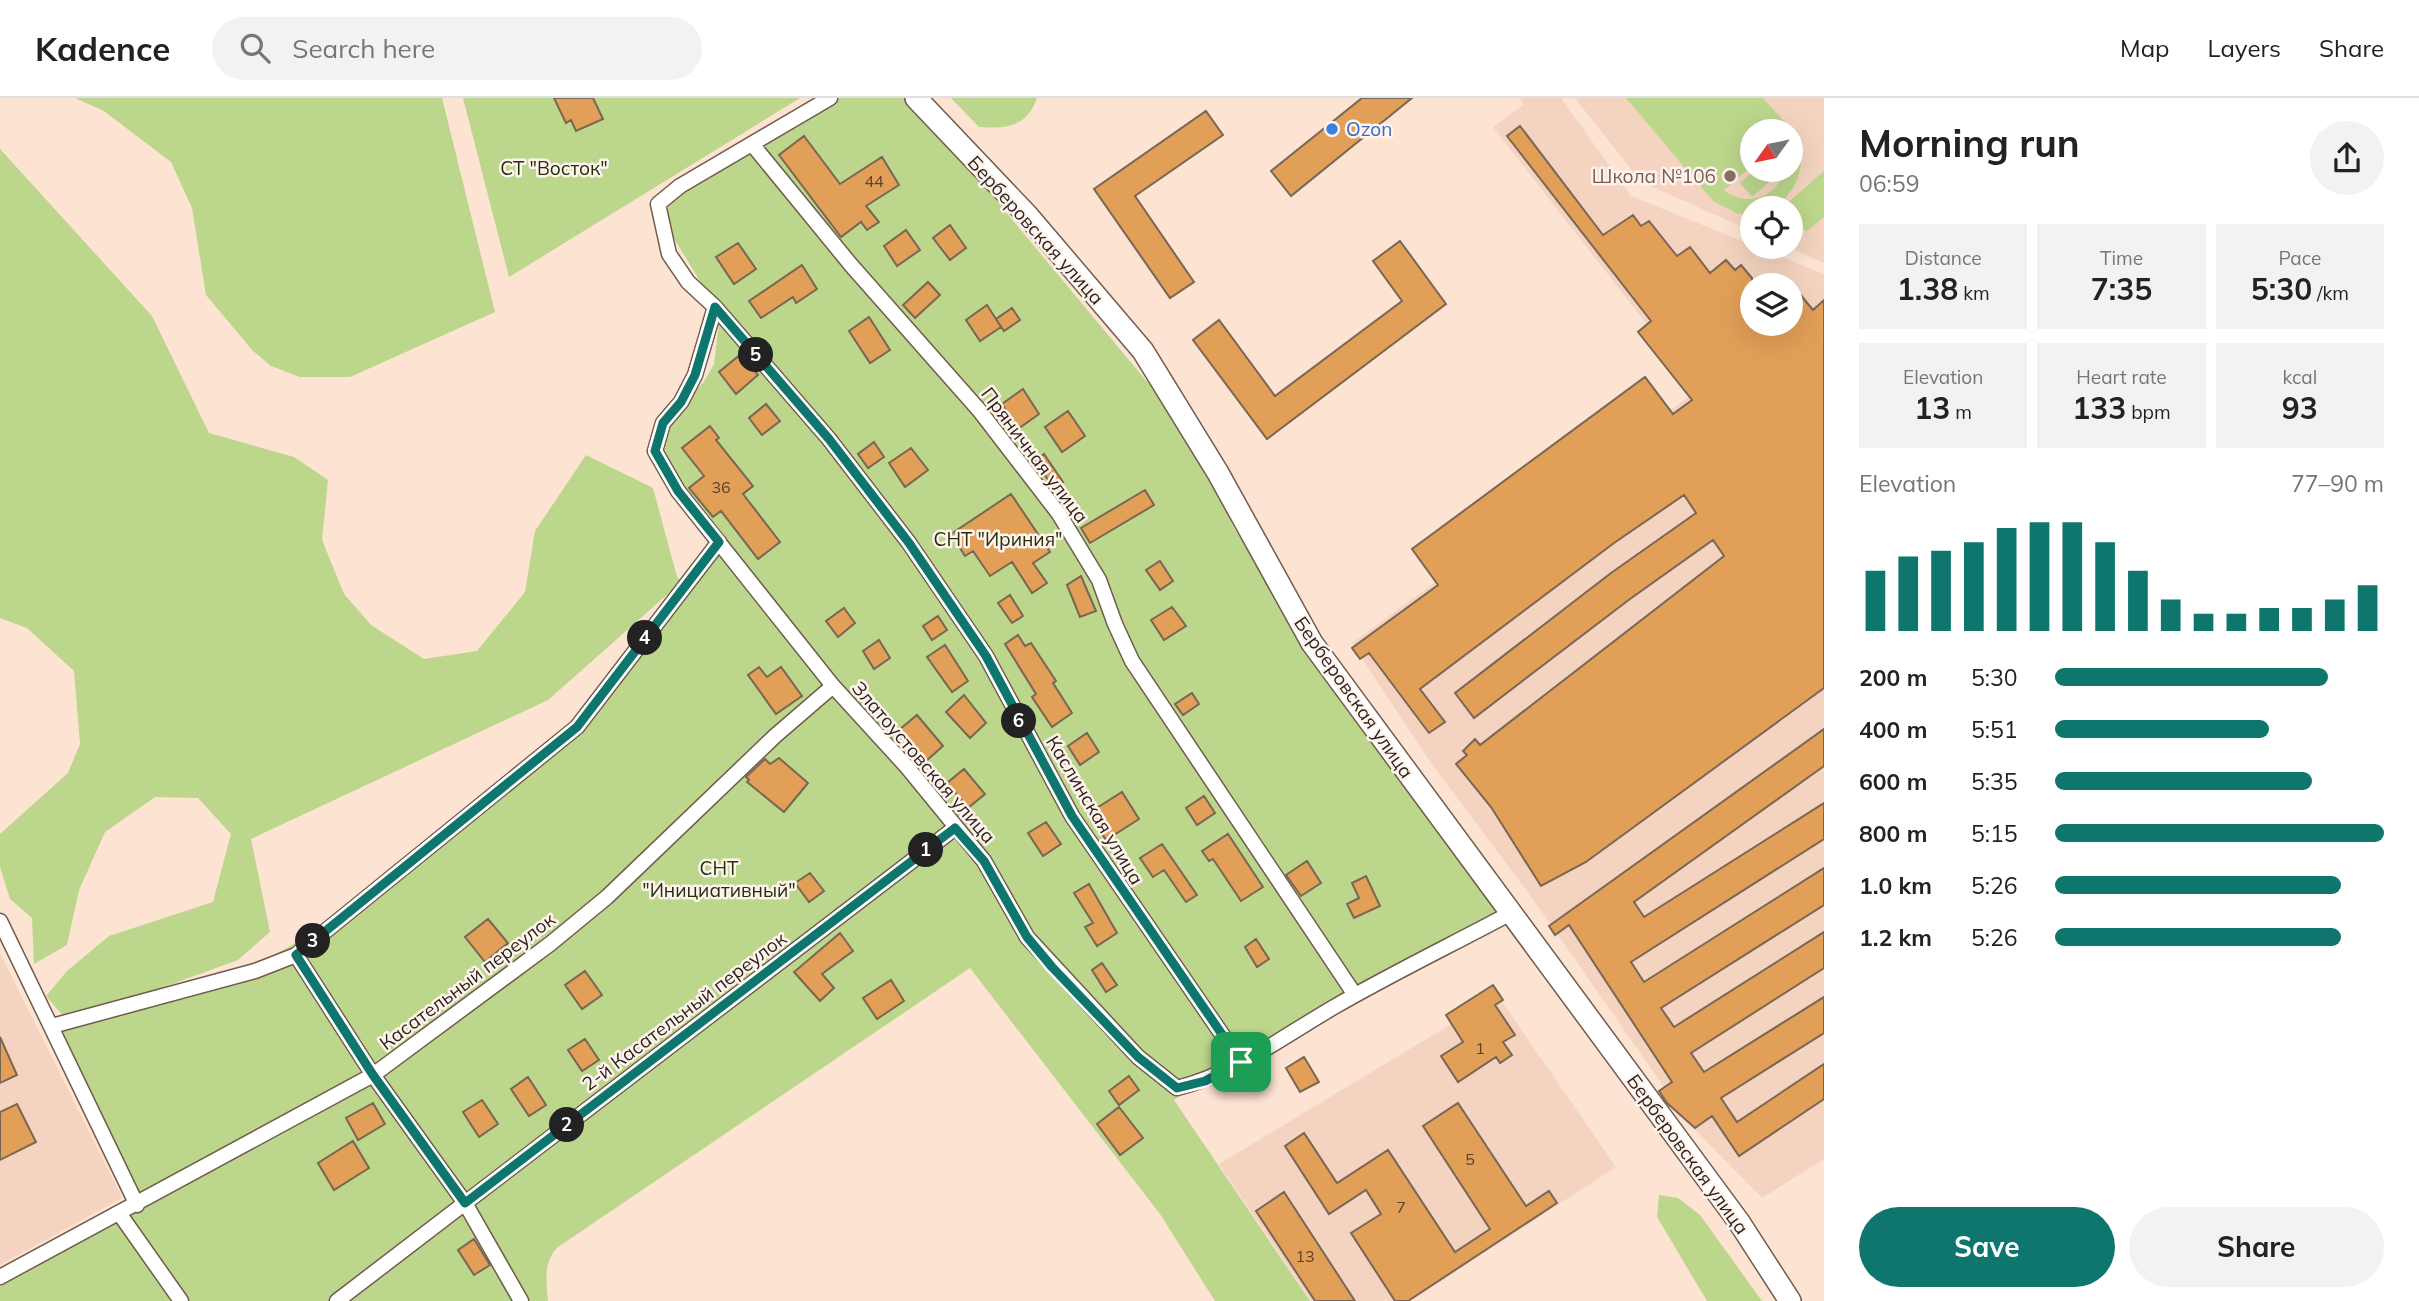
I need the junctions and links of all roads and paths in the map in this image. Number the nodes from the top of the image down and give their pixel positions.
1 (830, 98) edge
2 (916, 98) edge
3 (752, 144) junction
4 (715, 307) junction
5 (719, 542) junction
6 (833, 686) junction
7 (955, 828) junction
8 (1509, 914) junction
9 (0, 921) edge
10 (296, 955) junction
11 (1355, 995) junction
12 (52, 1026) junction
13 (1241, 1062) junction
14 (373, 1075) junction
15 (465, 1203) junction
16 (137, 1205) junction
17 (118, 1213) junction
18 (0, 1277) edge
19 (181, 1301) edge
20 (337, 1301) edge
21 (521, 1301) edge
22 (1790, 1301) edge

1 - 3 street
2 - 8 street, Берберовская улица
3 - 4 street, Каслинская улица
3 - 11 street, Пряничная улица
4 - 5 street, Златоустовская улица
4 - 13 street, Каслинская улица
5 - 6 street, Златоустовская улица
5 - 10 street
6 - 7 street, Златоустовская улица
6 - 14 street, Касательный переулок
7 - 13 street, Златоустовская улица
7 - 15 street, 2-й Касательный переулок
8 - 11 street, Златоустовская улица
8 - 22 street, Берберовская улица
9 - 12 street
10 - 12 street
10 - 14 street
11 - 13 street, Златоустовская улица
12 - 16 street
14 - 15 street
14 - 16 street, Касательный переулок
15 - 20 street, 2-й Касательный переулок
15 - 21 street
16 - 17 street, Касательный переулок
17 - 18 street, Касательный переулок
17 - 19 street

